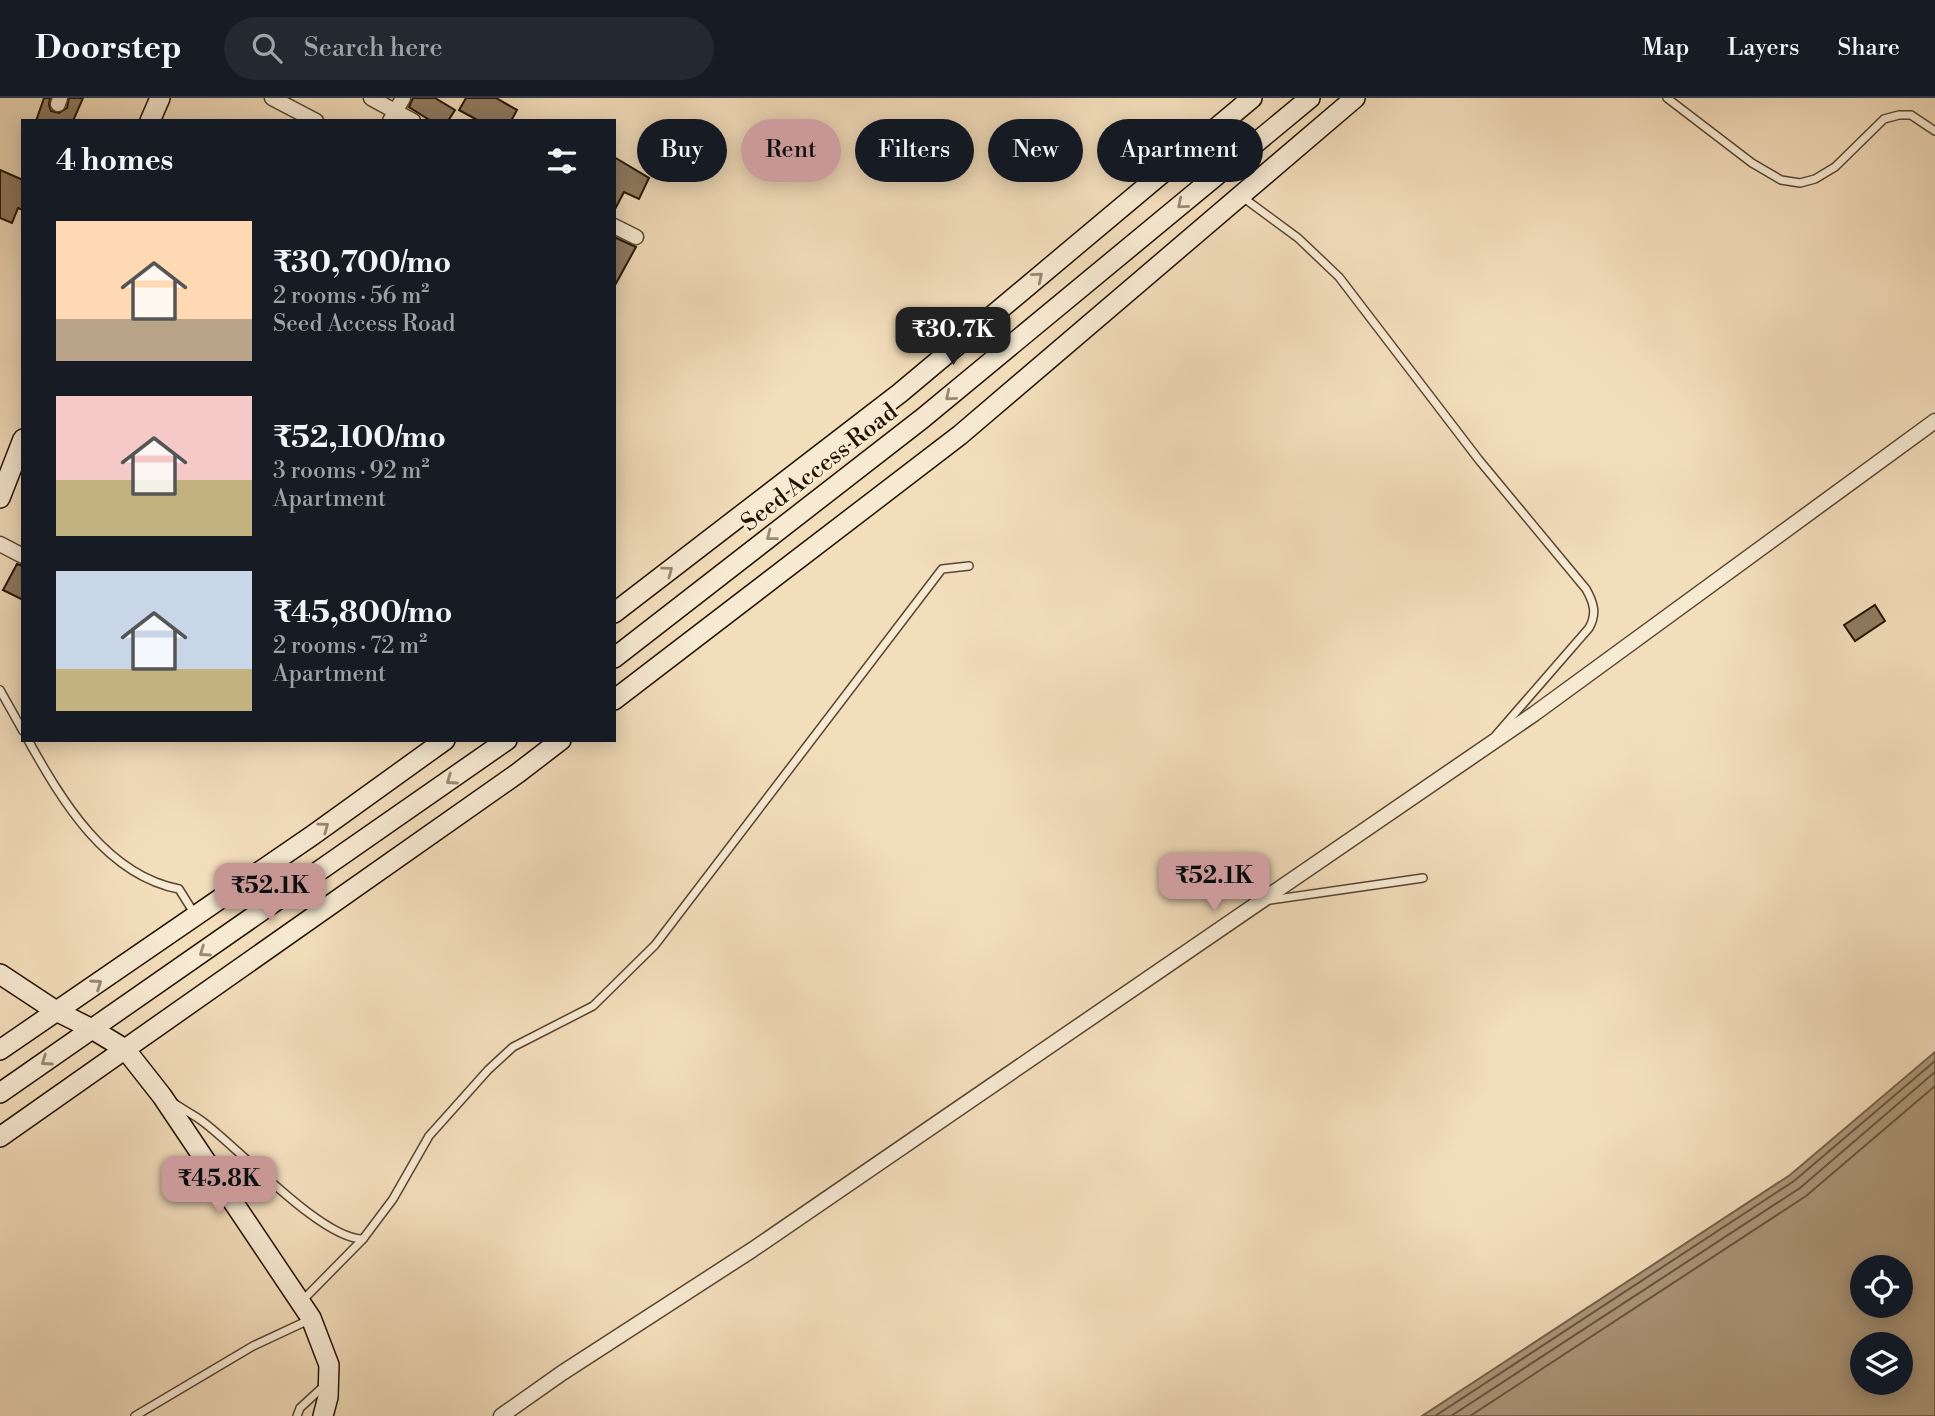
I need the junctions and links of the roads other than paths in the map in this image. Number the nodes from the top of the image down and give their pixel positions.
1 (160, 98) edge
2 (272, 98) edge
3 (371, 98) edge
4 (403, 98) edge
5 (1252, 98) edge
6 (1310, 98) edge
7 (1355, 98) edge
8 (1667, 98) edge
9 (392, 116) edge
10 (153, 119) edge
11 (312, 119) edge
12 (1935, 131) edge
13 (1240, 196) junction
14 (616, 227) edge
15 (636, 237) dead end
16 (1935, 421) edge
17 (21, 447) edge
18 (0, 498) edge
19 (0, 544) edge
20 (21, 555) edge
21 (969, 566) dead end
22 (616, 611) edge
23 (616, 656) edge
24 (0, 690) edge
25 (616, 698) edge
26 (21, 727) edge
27 (29, 742) edge
28 (441, 742) edge
29 (504, 742) edge
30 (558, 742) edge
31 (1484, 749) junction
32 (1423, 877) dead end
33 (1262, 901) junction
34 (196, 915) junction
35 (0, 974) edge
36 (56, 1011) junction
37 (92, 1029) junction
38 (125, 1049) junction
39 (0, 1050) edge
40 (0, 1093) edge
41 (162, 1096) junction
42 (0, 1136) edge
43 (363, 1240) junction
44 (306, 1310) junction
45 (328, 1382) junction
46 (135, 1416) edge
47 (297, 1416) edge
48 (323, 1416) edge
49 (501, 1416) edge

1 - 10 street
2 - 11 street
3 - 9 street
4 - 9 street
22 -> 5 street, Seed Access Road
6 -> 23 street, Seed Access Road
7 - 13 street
8 - 12 lane
13 - 25 street
13 - 31 lane
14 - 15 street
16 - 31 street
17 - 18 street
19 - 20 street
21 - 43 lane
24 - 26 lane
27 - 34 lane
34 -> 28 street
29 -> 37 street
30 - 38 street
31 - 33 street
32 - 33 lane
33 - 49 street
36 -> 34 street
35 - 36 street
36 - 37 street
36 - 39 street
37 - 38 street
37 -> 40 street
38 - 41 street
38 - 42 street
41 - 43 lane
41 - 44 street
43 - 44 lane
44 - 45 street
44 - 46 lane
45 - 47 lane
45 - 48 street

